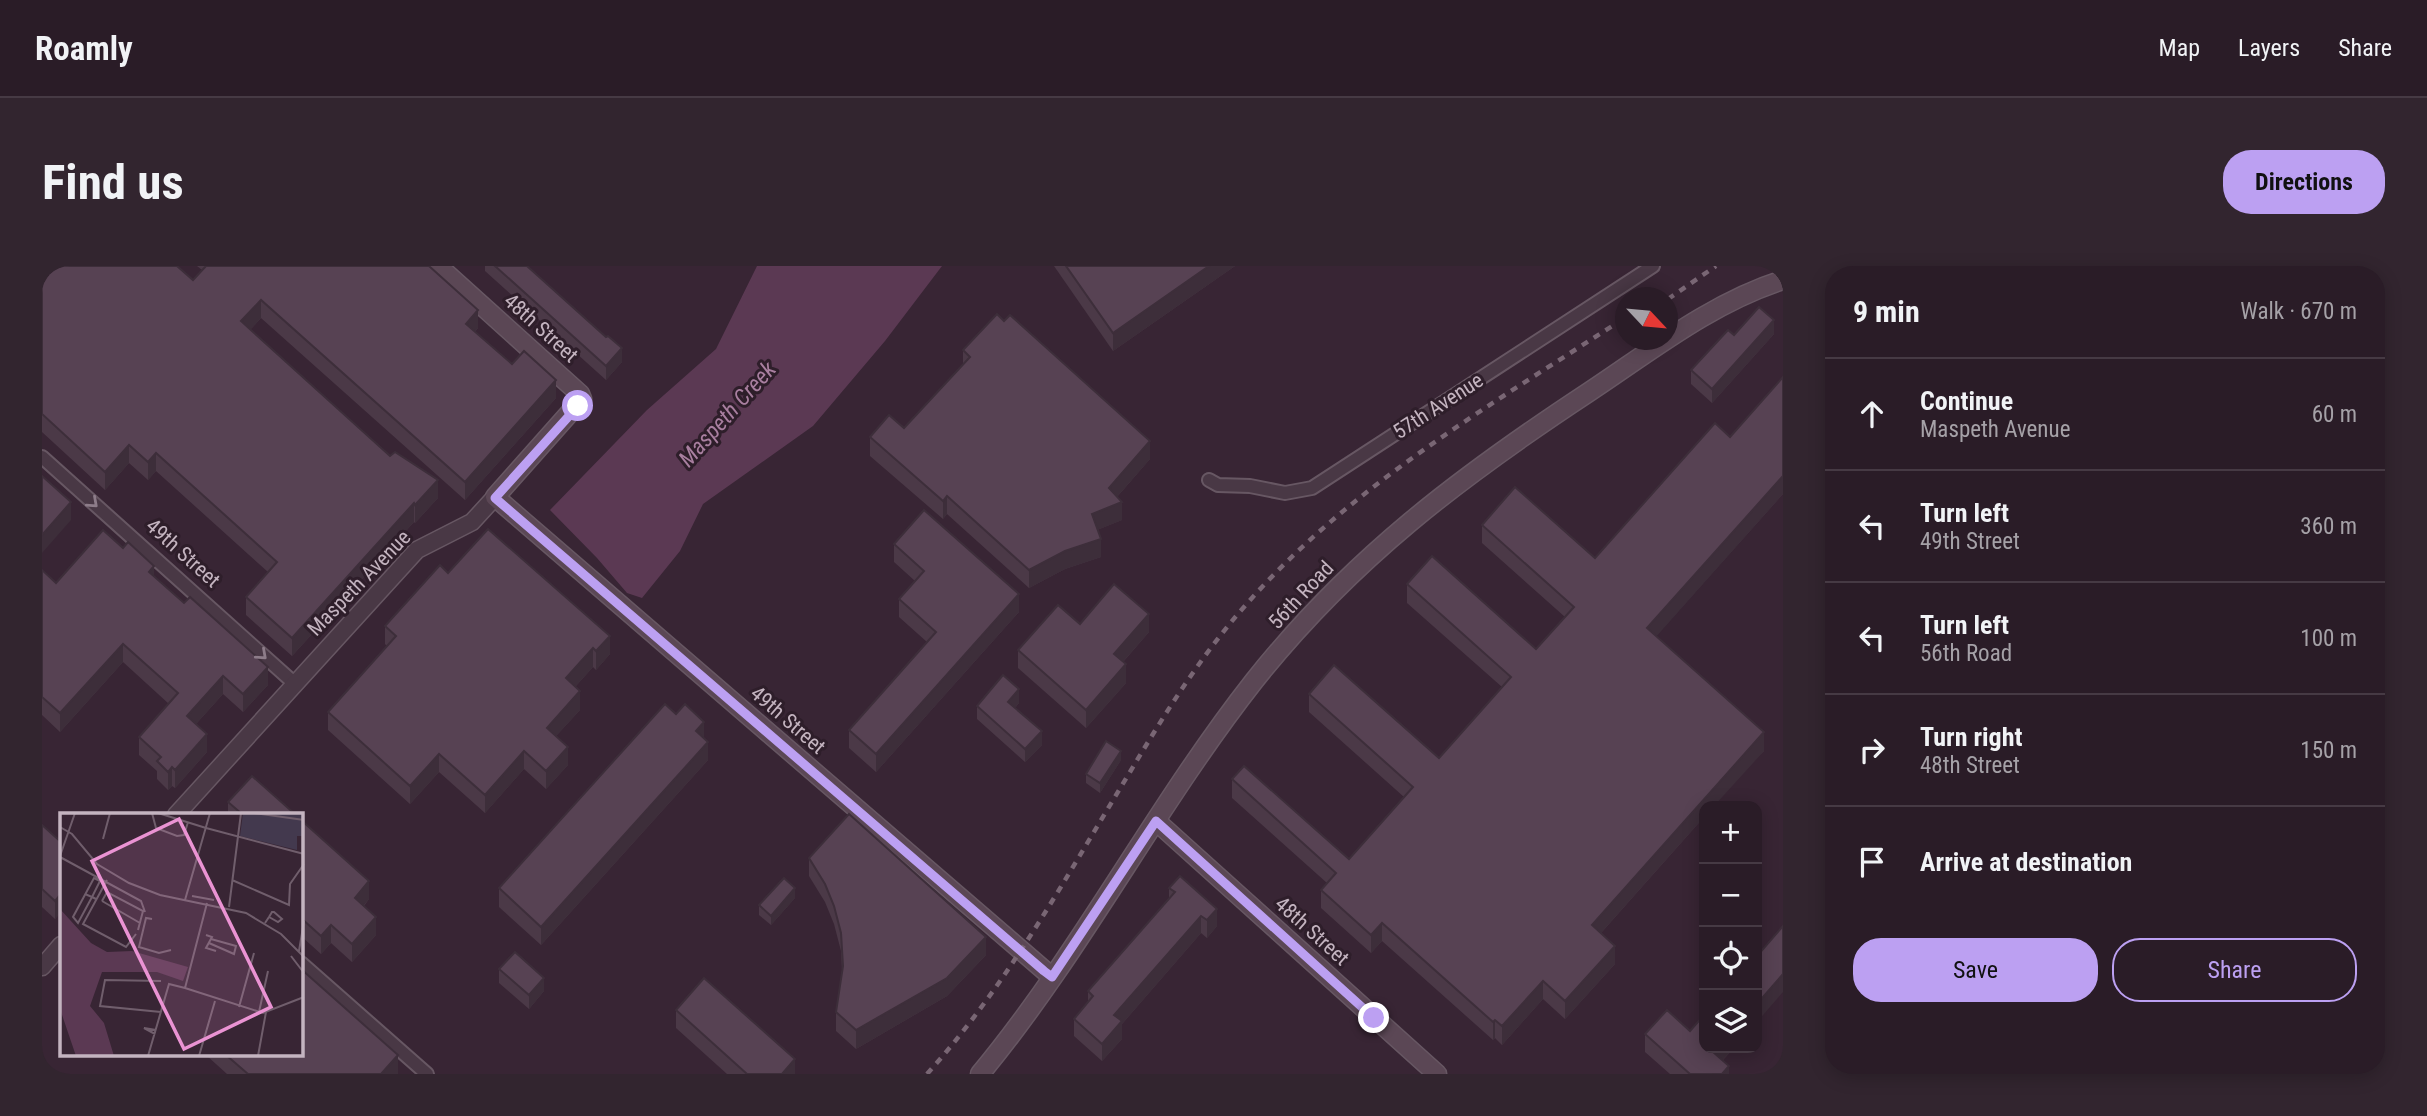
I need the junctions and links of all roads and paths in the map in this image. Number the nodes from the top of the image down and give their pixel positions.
1 (438, 266) edge
2 (1653, 266) edge
3 (1783, 280) edge
4 (582, 397) joint
5 (42, 457) edge
6 (1209, 480) dead end
7 (495, 498) junction
8 (294, 683) junction
9 (178, 813) edge
10 (1156, 821) junction
11 (60, 946) edge
12 (303, 964) edge
13 (42, 967) edge
14 (1052, 977) junction
15 (426, 1074) edge
16 (980, 1074) edge
17 (1437, 1074) edge

1 - 4 main road, 48th Street
2 - 6 street, 57th Avenue
3 - 10 main road, 56th Road
4 - 7 main road, Maspeth Avenue
5 -> 8 street, 49th Street
7 - 8 street, Maspeth Avenue
7 - 14 main road, 49th Street
8 - 9 street, Maspeth Avenue
10 - 14 main road, 56th Road
10 - 17 main road, 48th Street
11 - 13 street
12 - 15 street
14 - 16 main road, 56th Road

